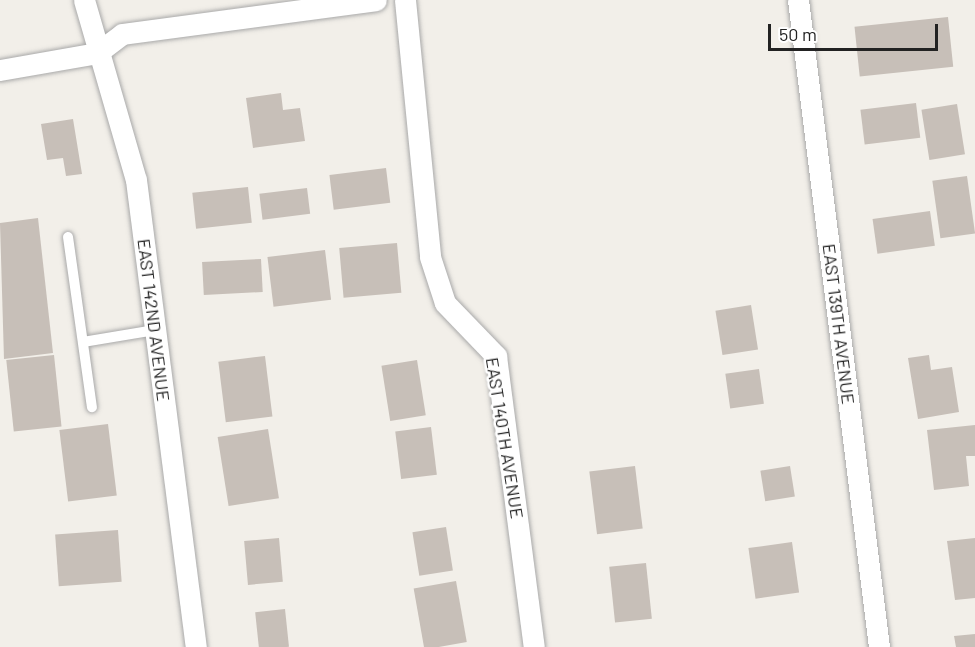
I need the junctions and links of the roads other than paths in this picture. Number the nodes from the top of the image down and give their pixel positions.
1 (84, 0) edge
2 (376, 0) edge
3 (405, 0) edge
4 (798, 0) edge
5 (804, 0) edge
6 (97, 53) junction
7 (0, 70) edge
8 (68, 237) dead end
9 (155, 330) junction
10 (83, 342) junction
11 (92, 407) dead end
12 (196, 647) edge
13 (534, 647) edge
14 (879, 647) edge

1 - 6 street, EAST 142ND AVENUE
2 - 6 street
3 - 13 street, EAST 140TH AVENUE
4 - 5 lane
4 - 14 street, EAST 139TH AVENUE
6 - 7 street
6 - 9 street, EAST 142ND AVENUE
8 - 10 lane
9 - 10 lane
9 - 12 street, EAST 142ND AVENUE
10 - 11 lane

